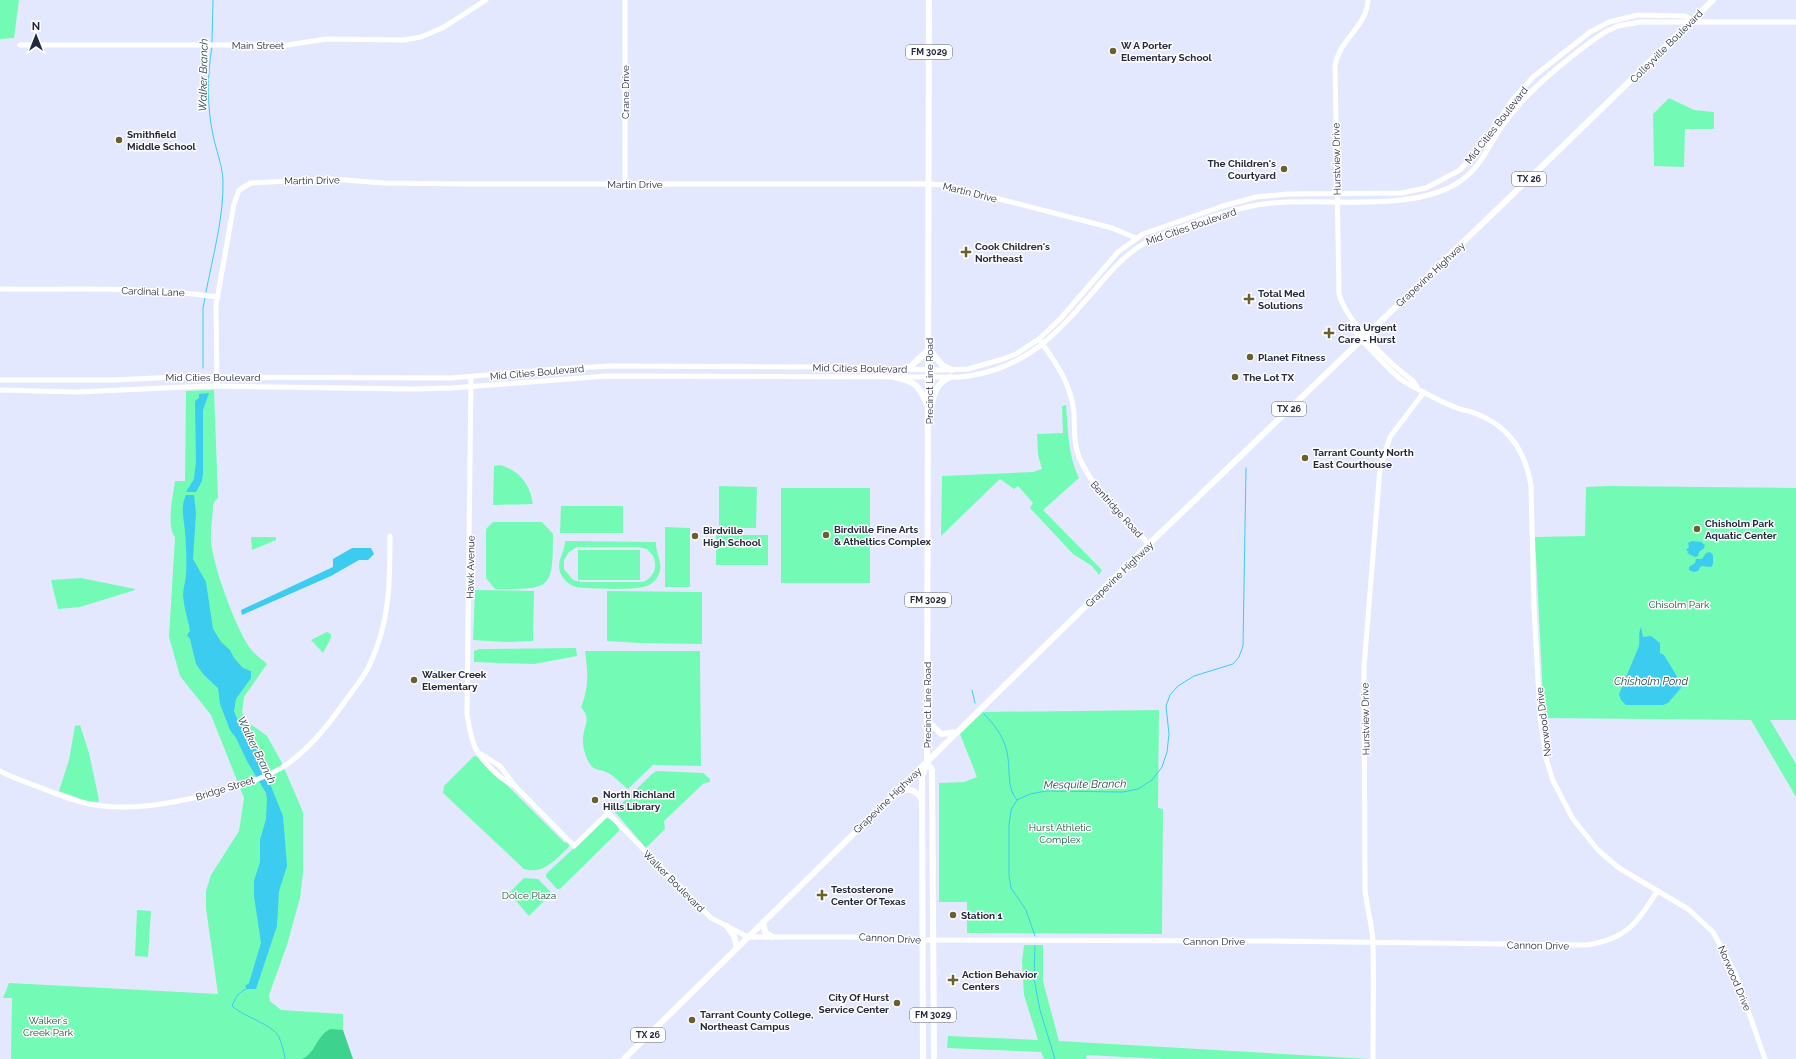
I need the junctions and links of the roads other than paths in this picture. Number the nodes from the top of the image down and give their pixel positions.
1 (486, 0) edge
2 (625, 0) edge
3 (929, 0) edge
4 (1368, 0) edge
5 (1713, 0) edge
6 (1692, 20) junction
7 (1796, 22) edge
8 (20, 45) dead end
9 (1618, 93) joint
10 (1463, 167) junction
11 (1469, 174) junction
12 (625, 184) junction
13 (929, 184) junction
14 (1336, 193) junction
15 (1393, 193) junction
16 (1256, 197) junction
17 (1337, 201) junction
18 (1393, 201) junction
19 (1257, 205) junction
20 (1136, 238) junction
21 (1120, 262) junction
22 (0, 289) edge
23 (217, 297) junction
24 (1363, 338) junction
25 (1039, 339) junction
26 (1043, 345) junction
27 (929, 349) junction
28 (991, 364) junction
29 (692, 366) junction
30 (596, 367) junction
31 (816, 367) junction
32 (904, 368) junction
33 (929, 370) junction
34 (952, 370) junction
35 (976, 374) junction
36 (699, 376) junction
37 (217, 377) junction
38 (471, 377) junction
39 (597, 377) junction
40 (812, 377) junction
41 (818, 377) junction
42 (894, 377) junction
43 (928, 377) junction
44 (950, 377) junction
45 (0, 380) edge
46 (217, 386) junction
47 (472, 386) junction
48 (0, 390) edge
49 (1424, 392) junction
50 (928, 407) junction
51 (928, 416) junction
52 (390, 536) dead end
53 (1149, 544) junction
54 (927, 720) junction
55 (957, 732) junction
56 (927, 762) junction
57 (0, 771) edge
58 (893, 795) junction
59 (922, 800) junction
60 (608, 813) joint
61 (923, 835) junction
62 (923, 862) junction
63 (932, 862) junction
64 (932, 880) junction
65 (1657, 891) junction
66 (763, 922) junction
67 (727, 926) junction
68 (748, 936) junction
69 (772, 937) junction
70 (924, 940) junction
71 (932, 940) junction
72 (1373, 942) junction
73 (737, 948) junction
74 (923, 1041) junction
75 (933, 1041) junction
76 (624, 1059) edge
77 (923, 1059) edge
78 (934, 1059) edge
79 (1372, 1059) edge
80 (1765, 1059) edge

1 - 8 street, Main Street
2 - 12 street, Crane Drive
3 - 13 main road, Precinct Line Road / FM 3029
4 - 14 street, Hurstview Drive
5 - 6 main road, Colleyville Boulevard / TX 26
6 - 7 street
6 - 9 main road, Colleyville Boulevard / TX 26
6 - 10 street, Mid Cities Boulevard
6 - 11 street, Mid Cities Boulevard
9 - 24 main road, Grapevine Highway / TX 26
10 - 11 street
10 - 15 street, Mid Cities Boulevard
11 - 18 street, Mid Cities Boulevard
12 - 13 street, Martin Drive
12 - 23 street, Martin Drive
13 - 20 street, Martin Drive
13 - 27 main road, Precinct Line Road / FM 3029
14 - 15 street, Mid Cities Boulevard
14 - 16 street, Mid Cities Boulevard
14 - 17 street, Hurstview Drive
15 - 18 street
16 - 19 street
16 - 20 street, Mid Cities Boulevard
17 - 18 street, Mid Cities Boulevard
17 - 19 street, Mid Cities Boulevard
17 - 24 street, Hurstview Drive
19 - 21 street, Mid Cities Boulevard
20 - 21 street
20 - 25 street, Mid Cities Boulevard
21 - 26 street, Mid Cities Boulevard
22 - 23 street, Cardinal Lane
23 - 37 street
24 - 49 street, Norwood Drive
24 - 53 main road, Grapevine Highway / TX 26
25 - 26 street, Bentridge Road
25 - 28 street, Mid Cities Boulevard
26 - 35 street, Mid Cities Boulevard
26 - 53 street, Bentridge Road
27 - 32 main road
27 - 33 main road, Precinct Line Road / FM 3029
27 - 34 main road
28 - 34 street, Mid Cities Boulevard
28 - 35 street
29 - 30 street, Mid Cities Boulevard
29 - 31 street, Mid Cities Boulevard
29 - 36 street
30 - 38 street, Mid Cities Boulevard
30 - 39 street
31 - 32 street, Mid Cities Boulevard
31 - 40 street
31 - 41 street
32 - 33 street, Mid Cities Boulevard
33 - 34 street, Mid Cities Boulevard
33 - 43 main road, Precinct Line Road / FM 3029
35 - 44 street, Mid Cities Boulevard
36 - 39 street, Mid Cities Boulevard
36 - 40 street, Mid Cities Boulevard
37 - 38 street, Mid Cities Boulevard
37 - 45 street, Mid Cities Boulevard
37 - 46 street
38 - 47 street, Hawk Avenue
39 - 47 street, Mid Cities Boulevard
40 - 41 street, Mid Cities Boulevard
41 - 42 street, Mid Cities Boulevard
42 - 43 street, Mid Cities Boulevard
42 - 50 main road
43 - 44 street, Mid Cities Boulevard
43 - 50 main road, Precinct Line Road / FM 3029
44 - 51 main road
46 - 47 street, Mid Cities Boulevard
46 - 48 street, Mid Cities Boulevard
47 - 60 street, Hawk Avenue
49 - 65 street, Norwood Drive
49 - 72 street, Hurstview Drive
50 - 51 main road, Precinct Line Road / FM 3029
51 - 54 main road, Precinct Line Road / FM 3029
52 - 57 street, Bridge Street
53 - 55 main road, Grapevine Highway / TX 26
54 - 55 main road
54 - 56 main road, Precinct Line Road / FM 3029
55 - 56 main road, Grapevine Highway / TX 26
56 - 58 main road, Grapevine Highway / TX 26
56 - 59 main road, Precinct Line Road / FM 3029
56 - 63 main road, Precinct Line Road / FM 3029
58 - 59 main road
58 - 66 main road, Grapevine Highway / TX 26
59 - 61 main road, Precinct Line Road / FM 3029
60 - 67 street, Walker Boulevard
61 - 62 main road, Precinct Line Road / FM 3029
61 - 63 main road
62 - 64 main road
62 - 70 main road, Precinct Line Road / FM 3029
63 - 64 main road, Precinct Line Road / FM 3029
64 - 71 main road, Precinct Line Road / FM 3029
65 - 72 street, Cannon Drive
65 - 80 street, Norwood Drive
66 - 68 main road, Grapevine Highway / TX 26
66 - 69 main road
67 - 68 street, Walker Boulevard
67 - 73 main road
68 - 69 street, Cannon Drive
68 - 73 main road, Grapevine Highway / TX 26
69 - 70 street, Cannon Drive
70 - 71 street, Cannon Drive
70 - 74 main road, Precinct Line Road / FM 3029
71 - 72 street, Cannon Drive
71 - 75 main road, Precinct Line Road / FM 3029
72 - 79 street, Hurstview Drive
73 - 76 main road, Grapevine Highway / TX 26
74 - 75 main road
74 - 77 main road, Precinct Line Road / FM 3029
75 - 78 main road, Precinct Line Road / FM 3029

